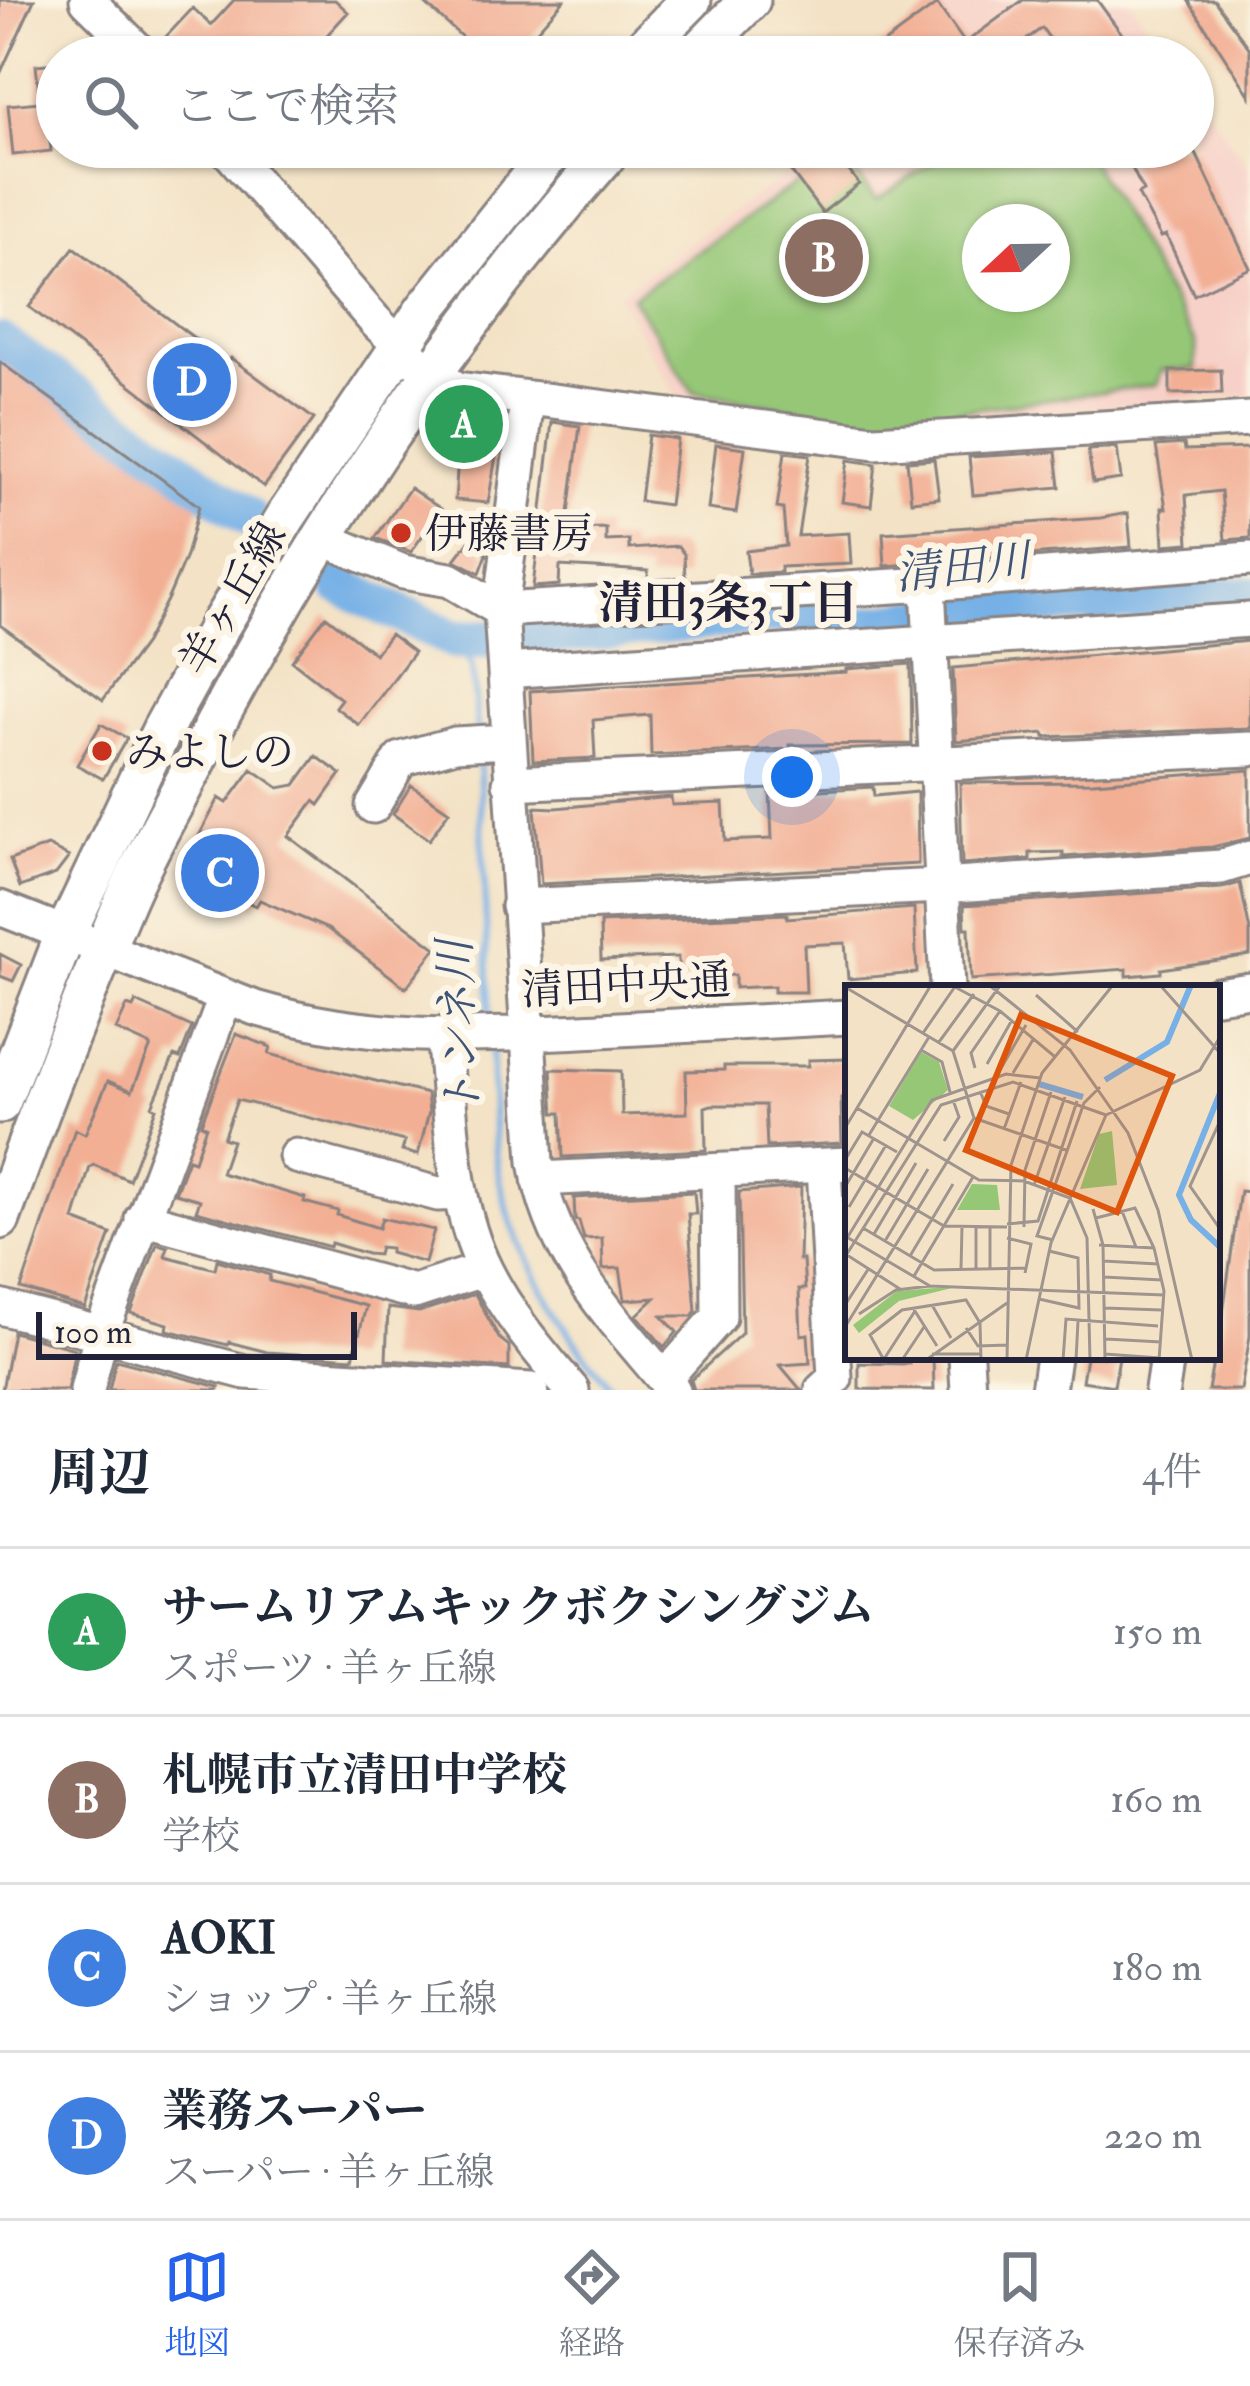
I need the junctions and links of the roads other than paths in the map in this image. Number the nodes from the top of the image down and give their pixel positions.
1 (88, 0) edge
2 (691, 0) edge
3 (749, 0) edge
4 (124, 36) edge
5 (656, 36) edge
6 (714, 36) edge
7 (243, 168) edge
8 (539, 168) edge
9 (596, 168) edge
10 (400, 346) junction
11 (430, 374) junction
12 (527, 400) junction
13 (1250, 419) edge
14 (322, 538) junction
15 (1250, 559) edge
16 (930, 614) junction
17 (1250, 620) edge
18 (503, 639) junction
19 (483, 743) junction
20 (1250, 749) edge
21 (934, 763) junction
22 (510, 783) junction
23 (374, 806) dead end
24 (1250, 858) edge
25 (941, 886) junction
26 (518, 906) junction
27 (0, 908) edge
28 (64, 935) junction
29 (105, 950) junction
30 (947, 985) edge
31 (1250, 990) edge
32 (1220, 995) edge
33 (225, 998) junction
34 (845, 1017) edge
35 (518, 1034) junction
36 (456, 1036) junction
37 (0, 1102) edge
38 (296, 1156) dead end
39 (836, 1165) edge
40 (718, 1171) junction
41 (539, 1179) junction
42 (460, 1193) junction
43 (142, 1218) junction
44 (0, 1219) edge
45 (484, 1269) junction
46 (0, 1307) edge
47 (101, 1334) junction
48 (966, 1360) edge
49 (1053, 1360) edge
50 (1167, 1360) edge
51 (668, 1385) edge
52 (432, 1388) edge
53 (87, 1390) edge
54 (531, 1390) edge
55 (572, 1390) edge
56 (823, 1390) edge
57 (968, 1390) edge
58 (1048, 1390) edge
59 (1162, 1390) edge

1 - 4 street
2 - 5 main road
3 - 6 main road
7 - 10 street
8 - 10 main road, 羊ヶ丘線
9 - 11 main road, 羊ヶ丘線
10 - 11 street
10 - 28 main road, 羊ヶ丘線
11 - 12 street
11 - 14 main road, 羊ヶ丘線
12 - 13 street
12 - 18 street
14 - 18 street
14 - 29 main road, 羊ヶ丘線
15 - 16 street
16 - 17 street
16 - 18 street
16 - 18 street
16 - 21 street
18 - 19 street
19 - 22 street
19 - 23 street
20 - 21 street
21 - 22 street
21 - 25 street
22 - 26 street
24 - 25 street
25 - 26 street
25 - 30 street
26 - 35 street
27 - 28 street, 清田中央通
28 - 29 street, 清田中央通
28 - 37 main road, 羊ヶ丘線
29 - 33 street, 清田中央通
29 - 44 main road, 羊ヶ丘線
31 - 32 street
33 - 36 street, 清田中央通
33 - 43 street
34 - 35 street, 清田中央通
35 - 36 street, 清田中央通
35 - 41 street
36 - 42 street
38 - 42 street
39 - 40 street
39 - 56 street
40 - 41 street
40 - 51 street
41 - 51 street
42 - 45 street
43 - 45 street
43 - 47 street
45 - 55 street
46 - 47 street
47 - 52 street
47 - 53 street
48 - 57 street
49 - 58 street
50 - 59 street
52 - 54 street

